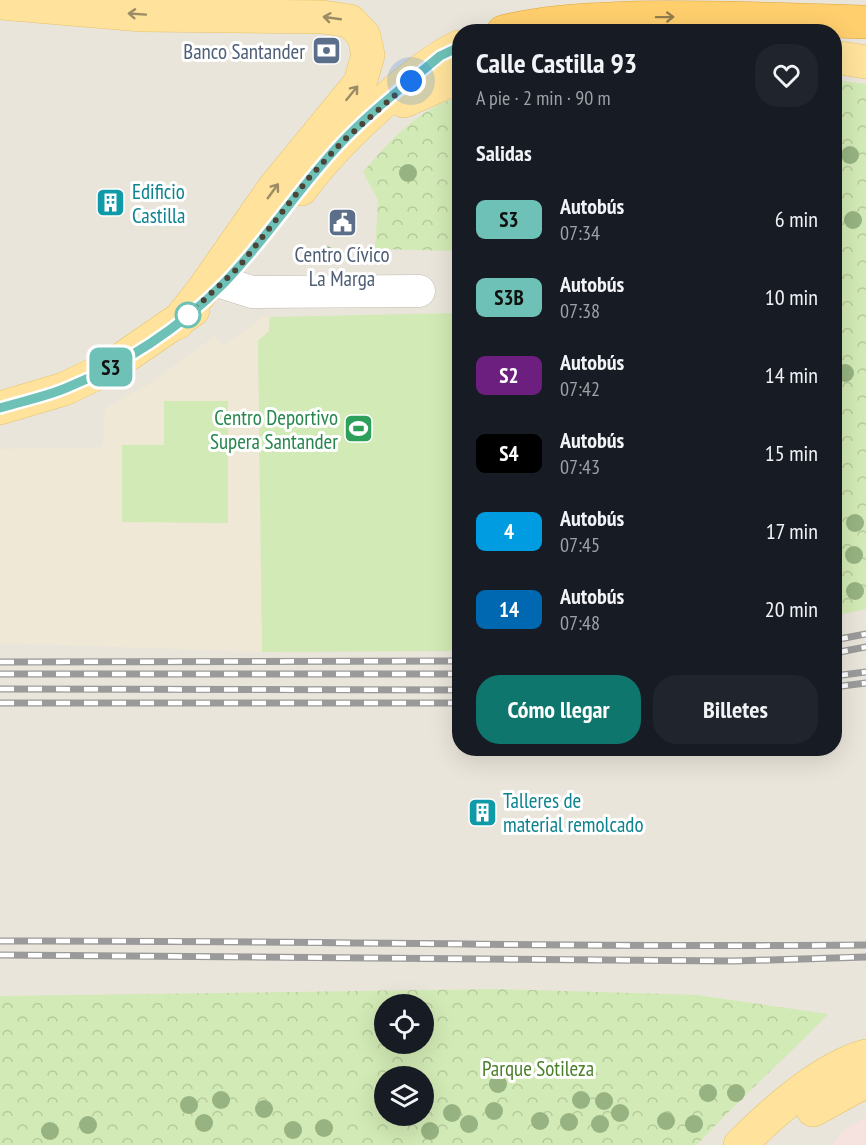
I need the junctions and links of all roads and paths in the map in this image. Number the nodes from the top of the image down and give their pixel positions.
1 (1, 1) edge
2 (866, 22) edge
3 (533, 24) edge
4 (452, 50) edge
5 (866, 54) edge
6 (842, 55) edge
7 (842, 57) edge
8 (866, 62) edge
9 (452, 80) edge
10 (367, 118) junction
11 (224, 284) junction
12 (419, 291) dead end
13 (177, 323) junction
14 (0, 408) edge
15 (866, 1056) edge
16 (866, 1081) edge
17 (759, 1138) edge
18 (726, 1145) edge

13 -> 1 main road
3 -> 2 highway
4 - 10 main road
5 - 6 main road
7 - 8 main road
9 - 10 main road
10 - 11 main road
11 - 12 lane
11 - 13 main road
13 - 14 main road
15 - 17 main road
16 - 17 main road
17 - 18 lane

